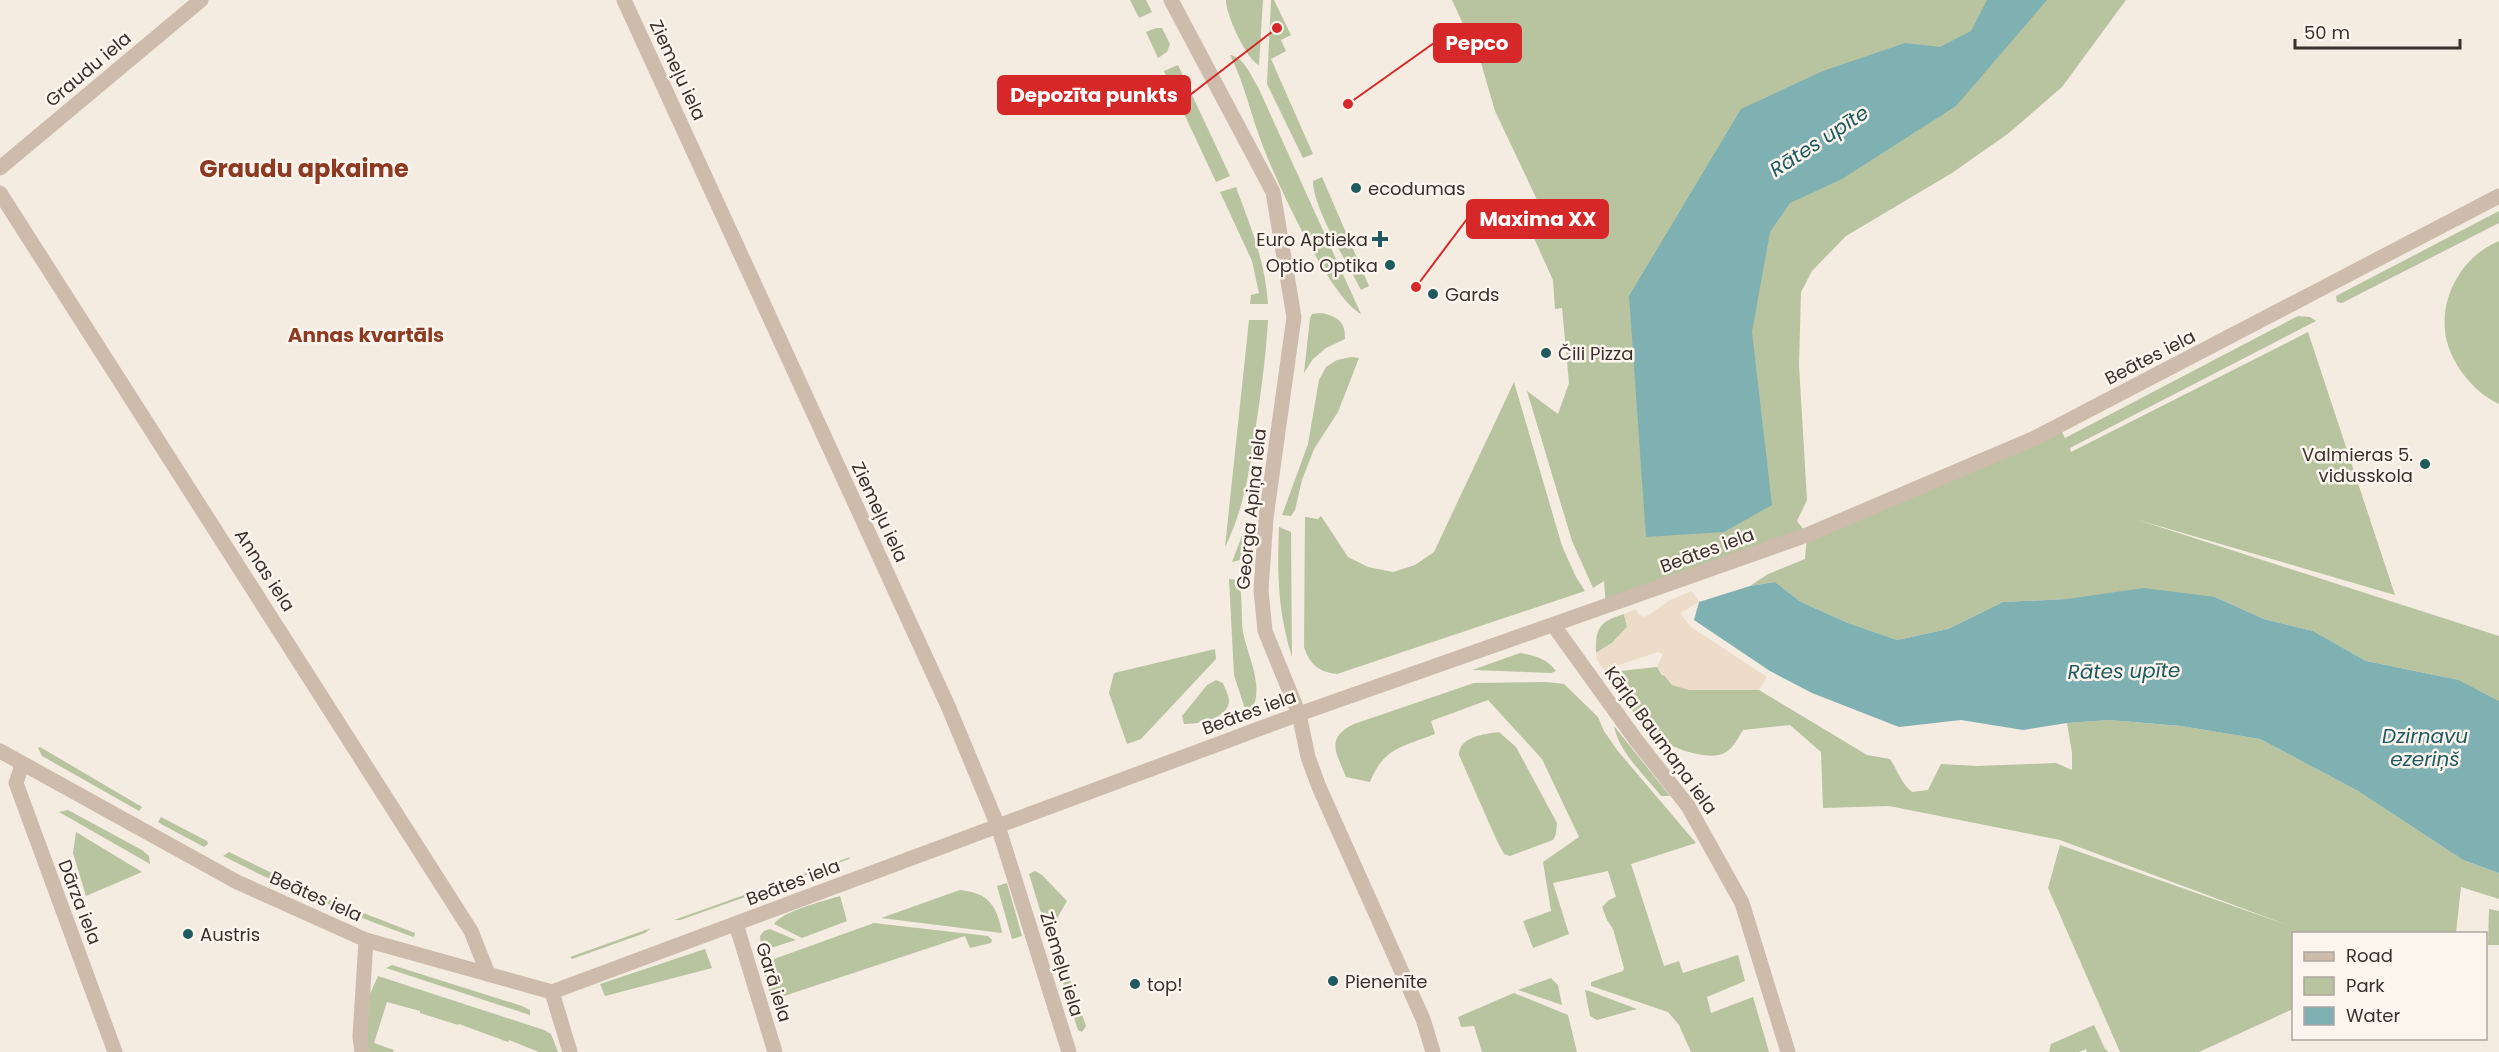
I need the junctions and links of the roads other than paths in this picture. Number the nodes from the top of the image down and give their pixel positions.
1 (201, 0) edge
2 (624, 0) edge
3 (1171, 0) edge
4 (0, 168) edge
5 (0, 194) edge
6 (2499, 196) edge
7 (1554, 626) junction
8 (1299, 714) junction
9 (0, 751) edge
10 (22, 765) junction
11 (998, 826) junction
12 (735, 924) junction
13 (366, 940) junction
14 (488, 974) junction
15 (552, 992) junction
16 (115, 1052) edge
17 (362, 1052) edge
18 (570, 1052) edge
19 (775, 1052) edge
20 (1069, 1052) edge
21 (1433, 1052) edge
22 (1788, 1052) edge

1 - 4 street, Graudu iela
2 - 11 street, Ziemeļu iela
3 - 8 street, Georga Apiņa iela
5 - 14 street, Annas iela
6 - 7 street, Beātes iela
7 - 8 street, Beātes iela
7 - 22 street, Kārļa Baumaņa iela
8 - 11 street, Beātes iela
8 - 21 street, Georga Apiņa iela
9 - 10 street, Beātes iela
10 - 13 street, Beātes iela
10 - 16 street, Dārza iela
11 - 12 street, Beātes iela
11 - 20 street, Ziemeļu iela
12 - 15 street, Beātes iela
12 - 19 street, Garā iela
13 - 14 street, Beātes iela
13 - 17 street
14 - 15 street, Beātes iela
15 - 18 street

